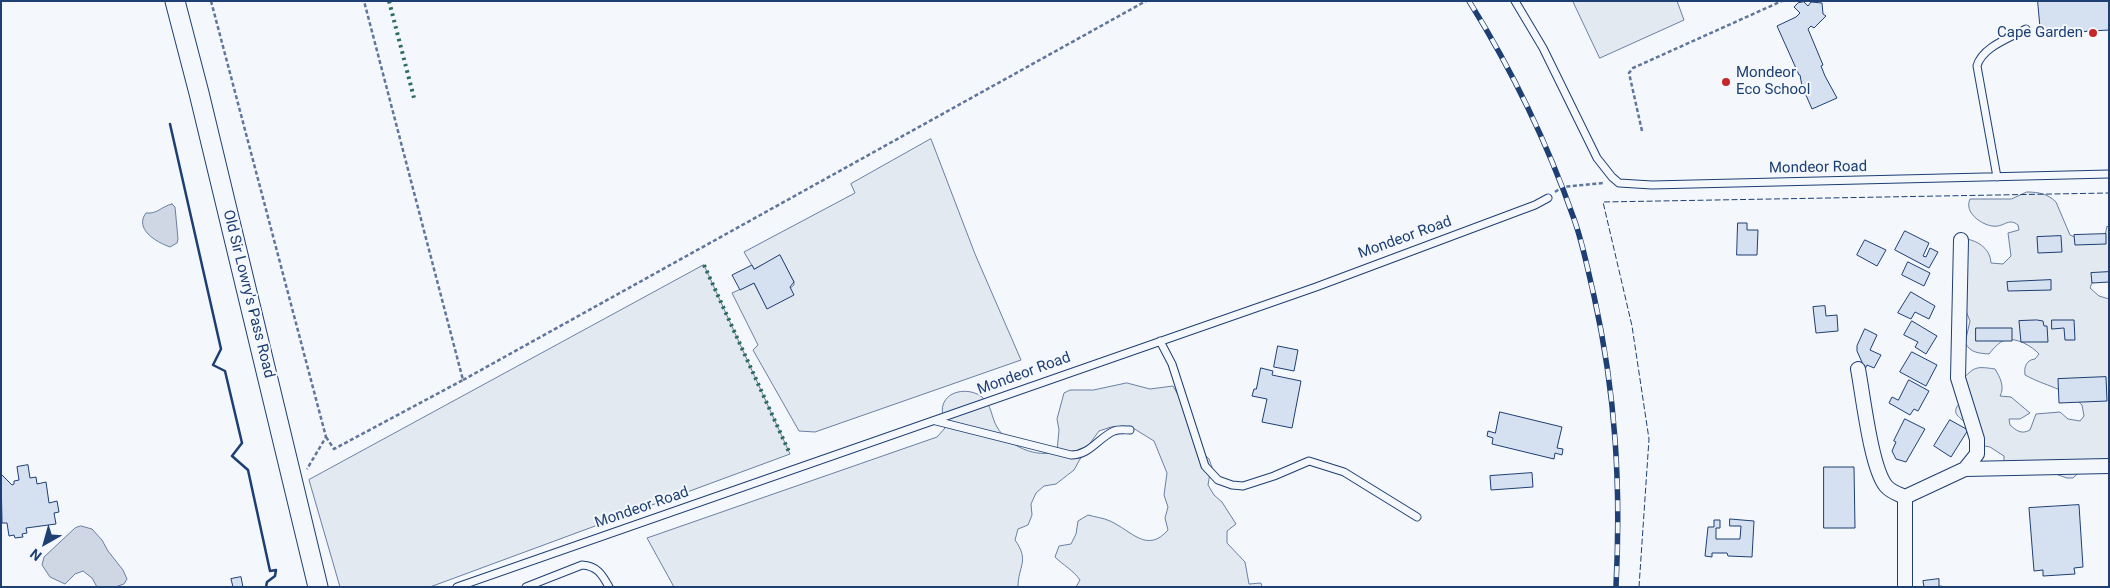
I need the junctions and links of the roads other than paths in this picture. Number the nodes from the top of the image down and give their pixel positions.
1 (175, 1) edge
2 (1515, 1) edge
3 (2026, 29) dead end
4 (2109, 174) edge
5 (1998, 177) junction
6 (1548, 198) road end
7 (1960, 240) dead end
8 (1160, 341) junction
9 (1858, 369) dead end
10 (935, 420) junction
11 (1130, 430) dead end
12 (2109, 466) edge
13 (1965, 469) junction
14 (1906, 498) junction
15 (1417, 518) dead end
16 (318, 587) edge
17 (457, 587) edge
18 (526, 587) edge
19 (609, 587) edge
20 (1905, 587) edge

1 - 16 main road, Old Sir Lowry's Pass Road
2 - 5 lane, Mondeor Road
3 - 5 lane
4 - 5 lane, Mondeor Road
6 - 8 lane, Mondeor Road
7 - 13 street
8 - 10 lane, Mondeor Road
8 - 15 lane
9 - 14 street
10 - 11 lane
10 - 17 lane, Mondeor Road
12 - 13 street
13 - 14 street
14 - 20 street
18 - 19 lane

